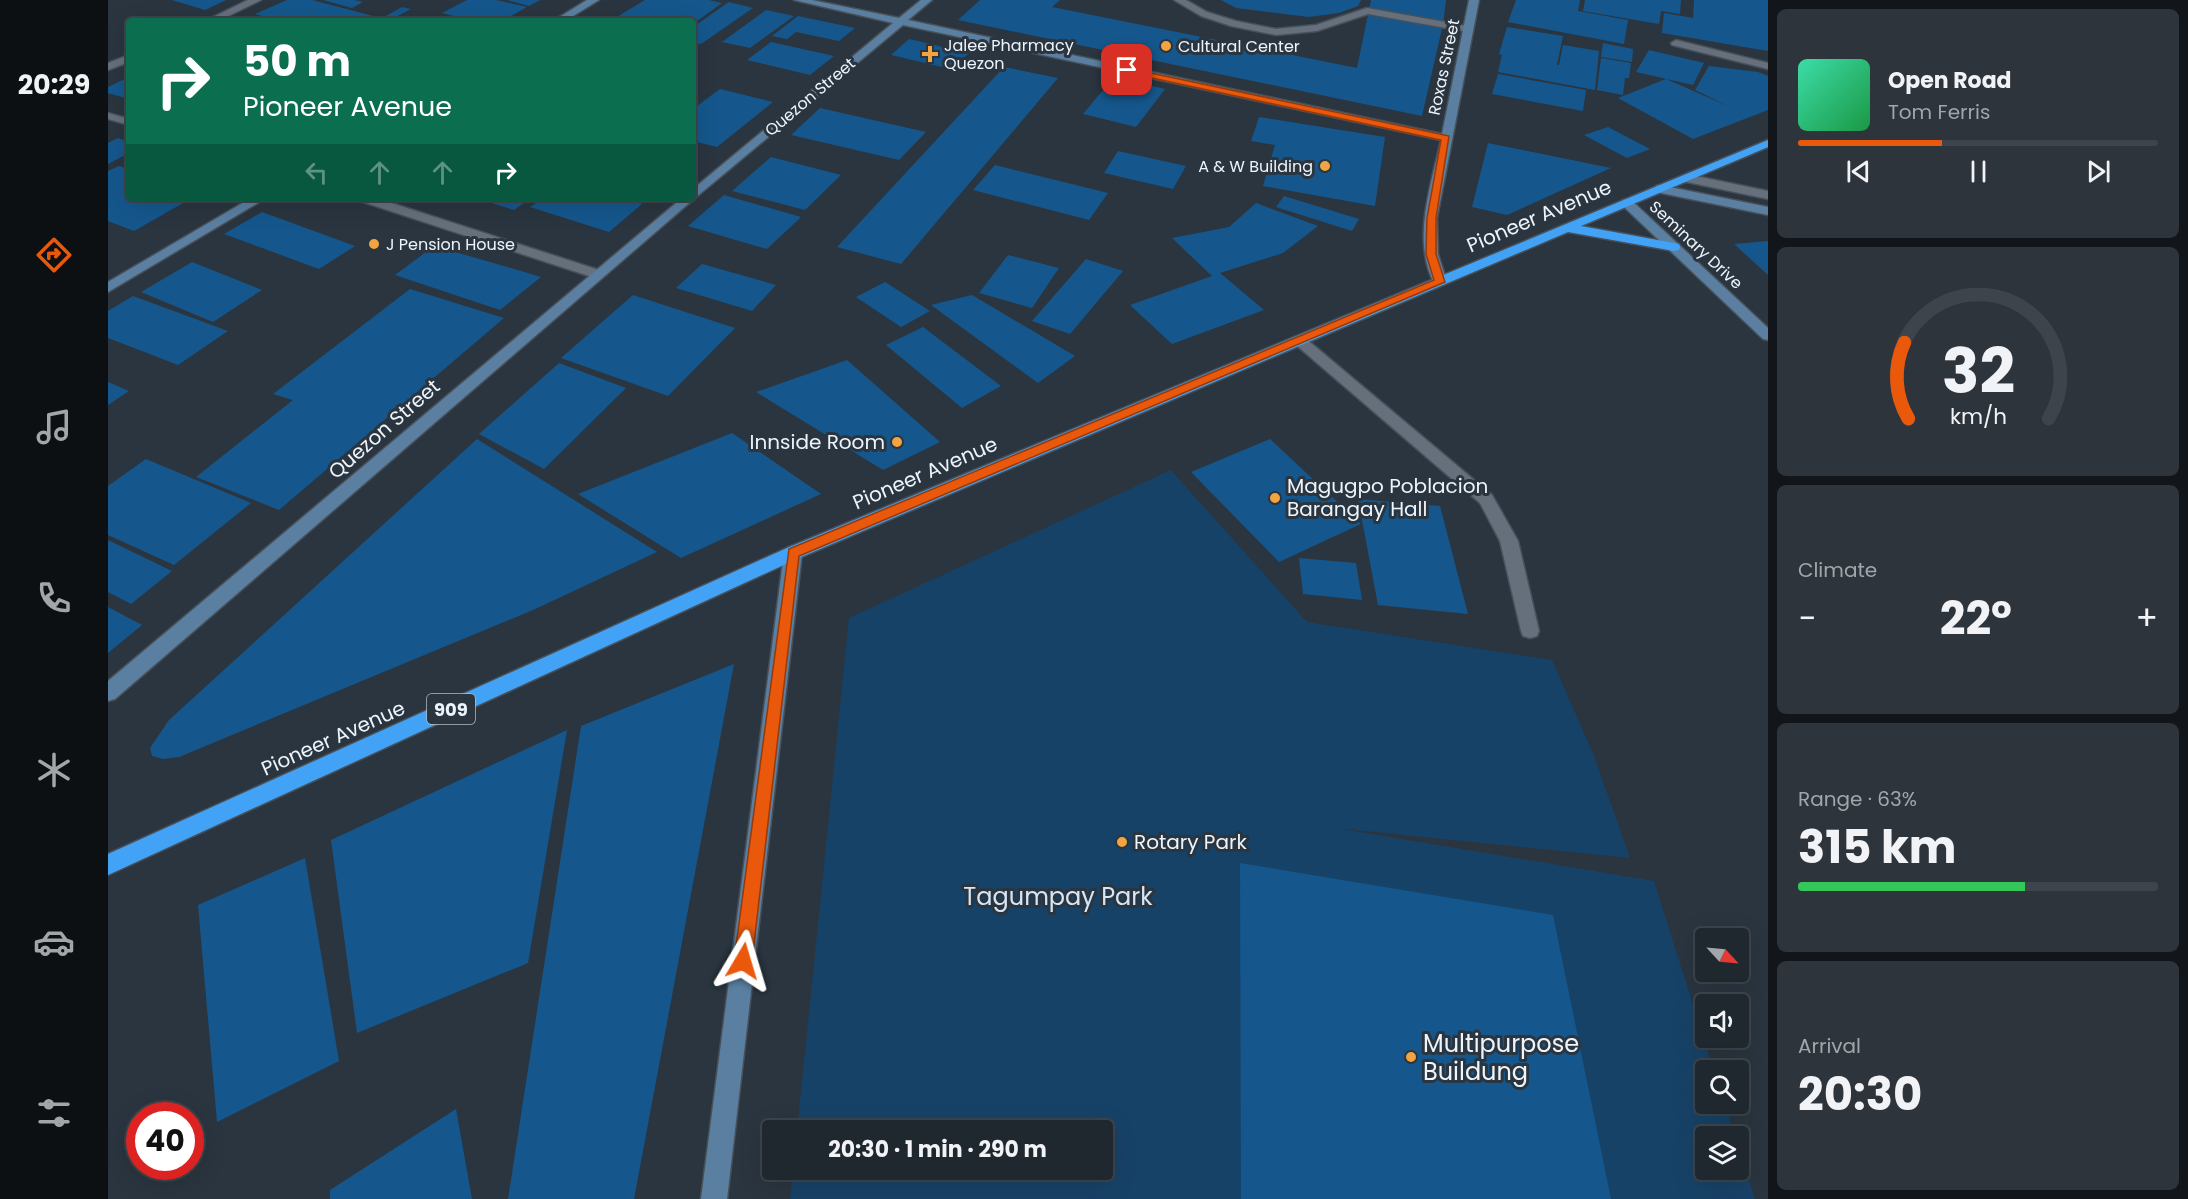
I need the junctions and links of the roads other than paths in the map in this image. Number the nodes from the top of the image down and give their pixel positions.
1 (256, 0) edge
2 (594, 0) edge
3 (799, 0) edge
4 (927, 0) edge
5 (1179, 0) edge
6 (1474, 0) edge
7 (217, 18) edge
8 (563, 18) edge
9 (901, 21) junction
10 (1468, 29) junction
11 (1676, 43) dead end
12 (126, 59) edge
13 (1768, 66) edge
14 (108, 68) edge
15 (108, 116) edge
16 (126, 121) edge
17 (1446, 138) junction
18 (1768, 143) edge
19 (1686, 178) junction
20 (1660, 189) junction
21 (696, 192) edge
22 (1768, 195) edge
23 (255, 201) edge
24 (373, 201) edge
25 (685, 201) edge
26 (1627, 203) junction
27 (1768, 212) edge
28 (1568, 228) junction
29 (1674, 248) junction
30 (597, 274) junction
31 (1440, 282) junction
32 (108, 288) edge
33 (1768, 336) edge
34 (1300, 341) junction
35 (793, 553) junction
36 (1530, 631) dead end
37 (108, 693) edge
38 (108, 865) edge
39 (714, 1199) edge

1 - 7 street
2 - 8 street
3 - 9 street
4 - 9 street, Quezon Street
5 - 10 street
6 - 10 street, Roxas Street
9 - 17 street
9 - 21 street, Quezon Street
10 - 17 street, Roxas Street
11 - 13 street
12 - 14 street
15 - 16 street
17 - 31 street, Roxas Street
18 - 19 highway, Pioneer Avenue / 909
19 - 20 highway, Pioneer Avenue / 909
19 - 22 street
20 - 26 highway, Pioneer Avenue / 909
20 - 27 street
23 - 32 street
24 - 30 street
25 - 30 street, Quezon Street
26 - 28 highway, Pioneer Avenue / 909
26 - 29 street, Seminary Drive
28 - 29 highway
28 - 31 highway, Pioneer Avenue / 909
29 - 33 street, Seminary Drive
30 - 37 street, Quezon Street
31 - 34 highway, Pioneer Avenue / 909
34 - 35 highway, Pioneer Avenue / 909
34 - 36 street
35 - 38 highway, Pioneer Avenue / 909
35 - 39 street

